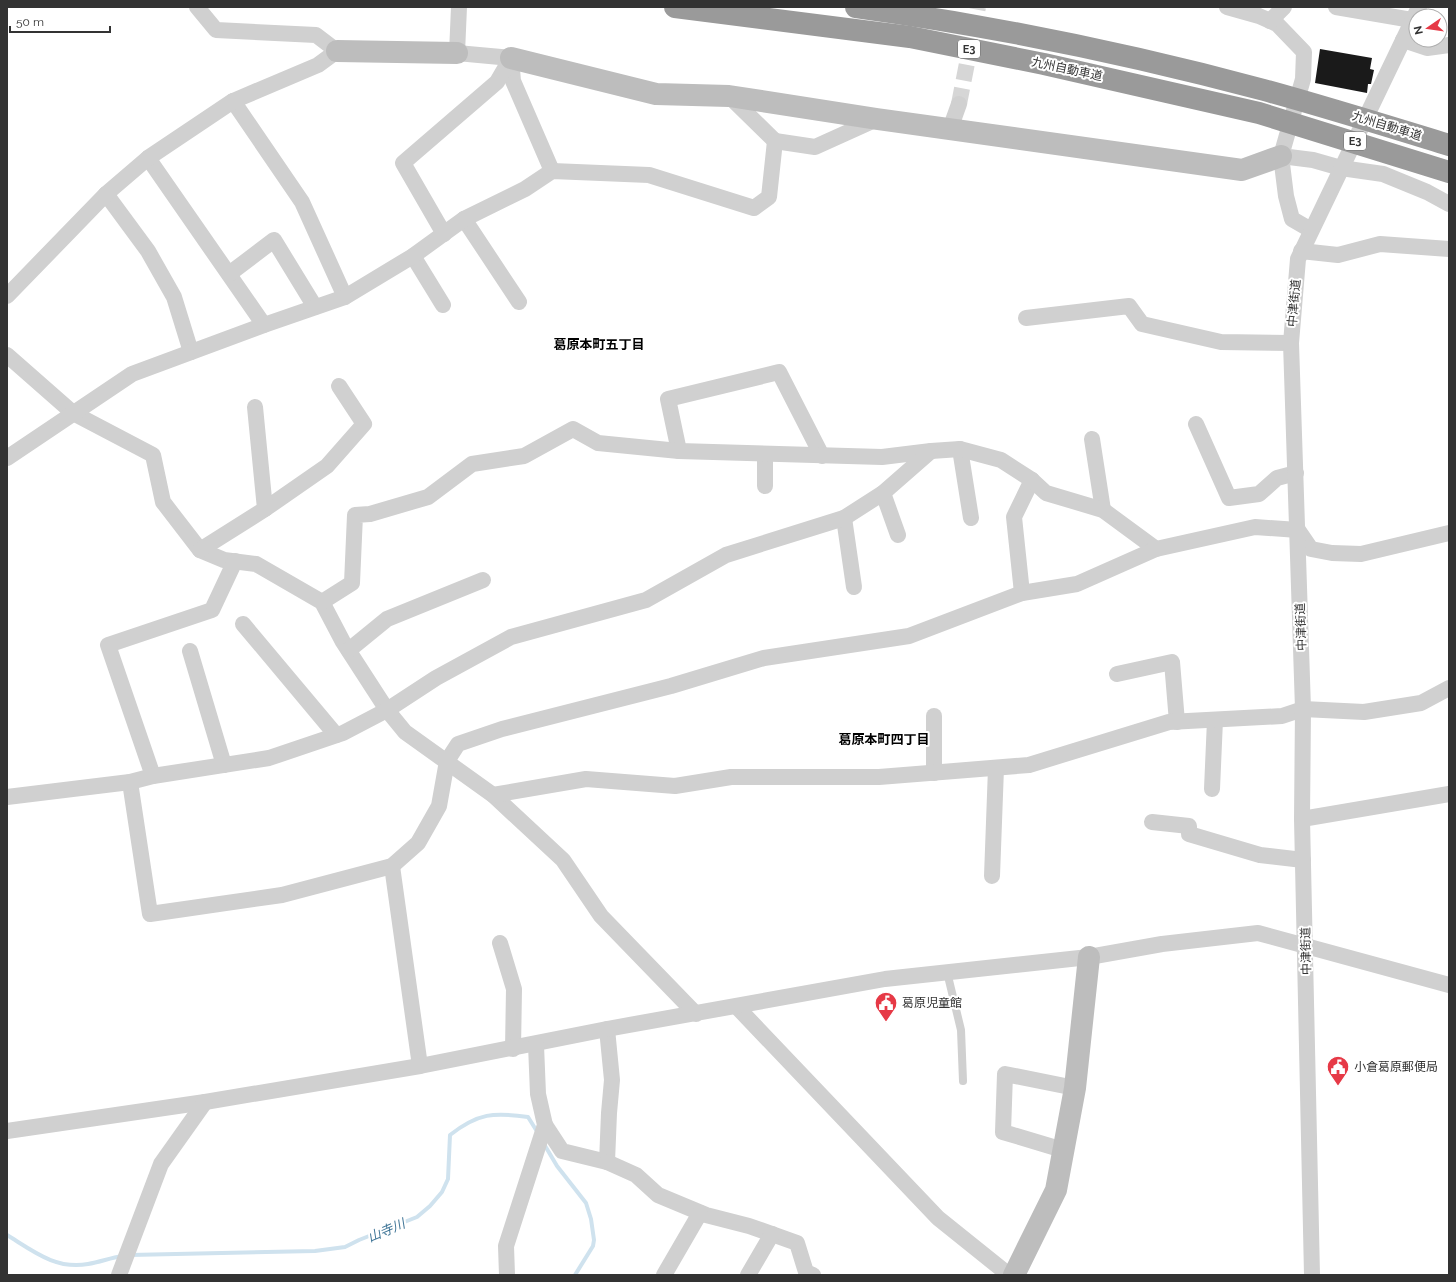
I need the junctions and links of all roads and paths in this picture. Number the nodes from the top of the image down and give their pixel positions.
1 (197, 7) edge
2 (459, 7) edge
3 (676, 7) edge
4 (856, 7) edge
5 (1227, 7) edge
6 (1284, 7) edge
7 (1336, 7) edge
8 (1408, 13) edge
9 (1270, 21) junction
10 (1408, 29) edge
11 (1403, 40) junction
12 (1449, 46) edge
13 (337, 51) junction
14 (458, 53) junction
15 (511, 58) junction
16 (730, 96) junction
17 (233, 101) junction
18 (958, 104) tunnel mouth
19 (877, 119) junction
20 (950, 129) junction
21 (775, 141) junction
22 (1449, 145) edge
23 (1281, 156) junction
24 (148, 158) junction
25 (1341, 168) junction
26 (552, 171) junction
27 (1449, 172) edge
28 (106, 194) junction
29 (1449, 204) edge
30 (464, 219) junction
31 (1311, 230) junction
32 (444, 234) junction
33 (1449, 250) edge
34 (1301, 252) junction
35 (413, 256) junction
36 (229, 274) junction
37 (7, 296) edge
38 (345, 297) junction
39 (519, 302) dead end
40 (443, 305) dead end
41 (315, 307) junction
42 (1026, 318) dead end
43 (264, 325) junction
44 (1291, 343) junction
45 (191, 352) junction
46 (7, 355) edge
47 (339, 386) dead end
48 (255, 407) dead end
49 (73, 413) junction
50 (1196, 424) dead end
51 (1092, 439) dead end
52 (960, 449) junction
53 (931, 450) junction
54 (679, 451) junction
55 (765, 455) junction
56 (822, 456) junction
57 (7, 458) edge
58 (1296, 473) junction
59 (1032, 480) junction
60 (765, 486) dead end
61 (884, 493) junction
62 (265, 509) junction
63 (1103, 510) junction
64 (844, 518) junction
65 (971, 518) dead end
66 (1298, 530) junction
67 (1449, 533) edge
68 (898, 535) dead end
69 (1156, 549) junction
70 (200, 550) junction
71 (235, 561) junction
72 (483, 580) dead end
73 (854, 587) dead end
74 (1022, 593) junction
75 (322, 602) junction
76 (243, 624) dead end
77 (349, 650) junction
78 (190, 651) dead end
79 (1117, 674) dead end
80 (1449, 688) edge
81 (1304, 709) junction
82 (387, 710) junction
83 (934, 716) dead end
84 (1215, 720) junction
85 (1177, 722) junction
86 (336, 735) junction
87 (447, 761) junction
88 (224, 765) junction
89 (996, 768) junction
90 (934, 773) junction
91 (153, 776) junction
92 (130, 782) junction
93 (1212, 789) dead end
94 (493, 794) junction
95 (1449, 794) edge
96 (7, 797) edge
97 (1302, 819) junction
98 (1152, 822) dead end
99 (1303, 860) junction
100 (392, 866) junction
101 (992, 876) dead end
102 (500, 943) dead end
103 (1306, 946) junction
104 (1090, 957) junction
105 (947, 972) junction
106 (1449, 985) edge
107 (737, 1007) junction
108 (696, 1014) junction
109 (607, 1029) junction
110 (536, 1045) junction
111 (513, 1049) junction
112 (420, 1066) junction
113 (963, 1081) dead end
114 (1075, 1088) junction
115 (205, 1102) junction
116 (544, 1126) junction
117 (7, 1131) edge
118 (1064, 1150) junction
119 (608, 1162) junction
120 (700, 1213) junction
121 (772, 1234) junction
122 (121, 1270) edge
123 (507, 1275) edge
124 (664, 1275) edge
125 (748, 1275) edge
126 (813, 1275) edge
127 (1009, 1275) edge
128 (1014, 1275) edge
129 (1312, 1275) edge

1 - 13 street
2 - 14 street
3 - 27 highway, 九州自動車道 / E3
4 - 22 highway, 九州自動車道 / E3
5 - 9 street
6 - 9 street
7 - 8 street
9 - 23 street
10 - 11 street, 中津街道
11 - 12 street
11 - 25 street, 中津街道
13 - 14 street
13 - 17 street
14 - 15 street
15 - 16 street
15 - 26 street
15 - 32 street
16 - 19 street
16 - 21 street
17 - 24 street
17 - 38 street
18 - 20 street
19 - 20 street
19 - 21 street
20 - 23 street
21 - 26 street
23 - 25 street
23 - 31 street
24 - 28 street
24 - 36 street
25 - 29 street
25 - 31 street, 中津街道
26 - 30 street
28 - 37 street
28 - 45 street
30 - 32 street
30 - 39 street
31 - 34 street, 中津街道
32 - 35 street
33 - 34 street
34 - 44 street, 中津街道
35 - 38 street
35 - 40 street
36 - 41 street
36 - 43 street
38 - 41 street
41 - 43 street
42 - 44 street
43 - 45 street
44 - 58 street, 中津街道
45 - 49 street
46 - 49 street
47 - 62 street
48 - 62 street
49 - 57 street
49 - 70 street
50 - 58 street
51 - 63 street
52 - 53 street
52 - 59 street
52 - 65 street
53 - 56 street
53 - 61 street
54 - 55 street
54 - 56 street
54 - 75 street
55 - 56 street
55 - 60 street
58 - 66 street, 中津街道
59 - 63 street
59 - 74 street
61 - 64 street
61 - 68 street
62 - 70 street
63 - 69 street
64 - 73 street
64 - 82 street
66 - 67 street
66 - 69 street
66 - 81 street, 中津街道
69 - 74 street
70 - 71 street
71 - 75 street
71 - 91 street
72 - 77 street
74 - 87 street
75 - 77 street
76 - 86 street
77 - 82 street
78 - 88 street
79 - 85 street
80 - 81 street
81 - 84 street
81 - 97 street, 中津街道
82 - 86 street
82 - 87 street
83 - 90 street
84 - 85 street
84 - 93 street
85 - 89 street
86 - 88 street
87 - 94 street
87 - 100 street
88 - 91 street
89 - 90 street
89 - 101 street
90 - 94 street
91 - 92 street
92 - 96 street
92 - 100 street
94 - 108 street
95 - 97 street
97 - 99 street, 中津街道
98 - 99 street
99 - 103 street, 中津街道
100 - 112 street
102 - 111 street
103 - 104 street
103 - 106 street
103 - 129 street, 中津街道
104 - 105 street
104 - 114 street
105 - 107 street
105 - 113 lane
107 - 108 street
107 - 127 street
108 - 109 street
109 - 110 street
109 - 119 street
110 - 111 street
110 - 116 street
111 - 112 street
112 - 115 street
114 - 118 street
114 - 118 street
115 - 117 street
115 - 122 street
116 - 119 street
116 - 123 street
118 - 128 street
119 - 120 street
120 - 121 street
120 - 124 street
121 - 125 street
121 - 126 street

